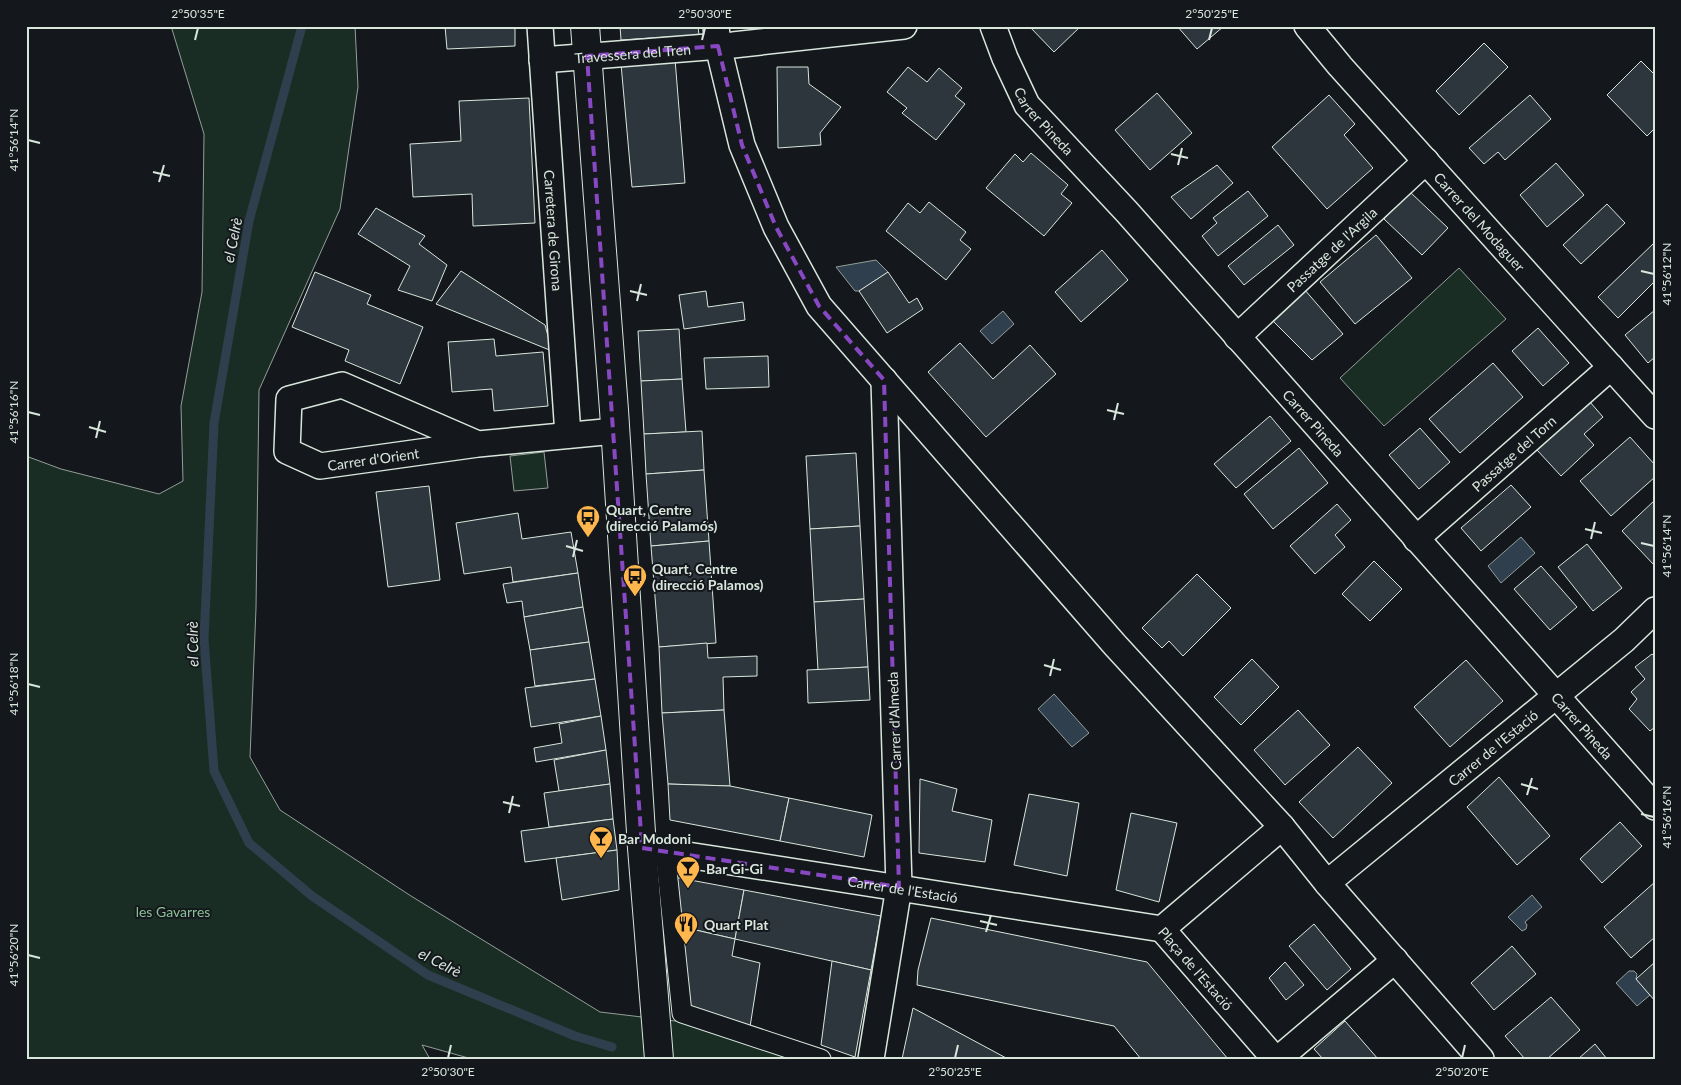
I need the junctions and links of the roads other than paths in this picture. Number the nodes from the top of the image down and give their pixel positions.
1 (540, 26) edge
2 (584, 26) edge
3 (904, 26) edge
4 (993, 26) edge
5 (1307, 26) edge
6 (717, 36) edge
7 (587, 56) junction
8 (542, 60) junction
9 (1426, 162) junction
10 (1237, 337) junction
11 (1611, 368) junction
12 (884, 380) junction
13 (1655, 416) edge
14 (615, 430) junction
15 (568, 435) junction
16 (478, 444) junction
17 (1416, 539) junction
18 (1655, 610) edge
19 (1556, 696) junction
20 (1655, 807) edge
21 (1282, 827) junction
22 (654, 850) junction
23 (1327, 883) junction
24 (898, 887) junction
25 (1162, 929) junction
26 (1395, 960) junction
27 (659, 1059) edge
28 (821, 1059) edge
29 (871, 1059) edge
30 (1276, 1059) edge
31 (1482, 1059) edge

1 - 8 street, Carretera de Girona
2 - 7 main road
3 - 6 street, Travessera del Tren
4 - 10 street, Carrer Pineda
5 - 9 street, Carrer del Modaguer
6 - 7 street, Travessera del Tren
6 - 12 street
7 - 8 street, Travessera del Tren
7 - 14 main road
8 - 15 street, Carretera de Girona
9 - 10 street, Passatge de l'Argila
9 - 11 street, Carrer del Modaguer
10 - 17 street, Carrer Pineda
11 - 13 street, Carrer del Modaguer
11 - 17 street, Passatge del Torn
12 - 21 street
12 - 24 street, Carrer d'Almeda
14 - 15 street, Carrer d'Orient
14 - 22 main road
15 - 16 street, Carrer d'Orient
16 - 16 street, Carrer d'Orient
17 - 19 street, Carrer Pineda
18 - 19 street, Carrer de l'Estació
19 - 20 street, Carrer Pineda
19 - 23 street, Carrer de l'Estació
21 - 23 street
21 - 25 street, Plaça de l'Estació
22 - 24 street, Carrer de l'Estació
22 - 27 main road
22 - 28 street
23 - 26 street
24 - 25 street, Carrer de l'Estació
24 - 29 street, Carrer d'Almeda
25 - 30 street, Plaça de l'Estació
26 - 30 street, Plaça de l'Estació
26 - 31 street

